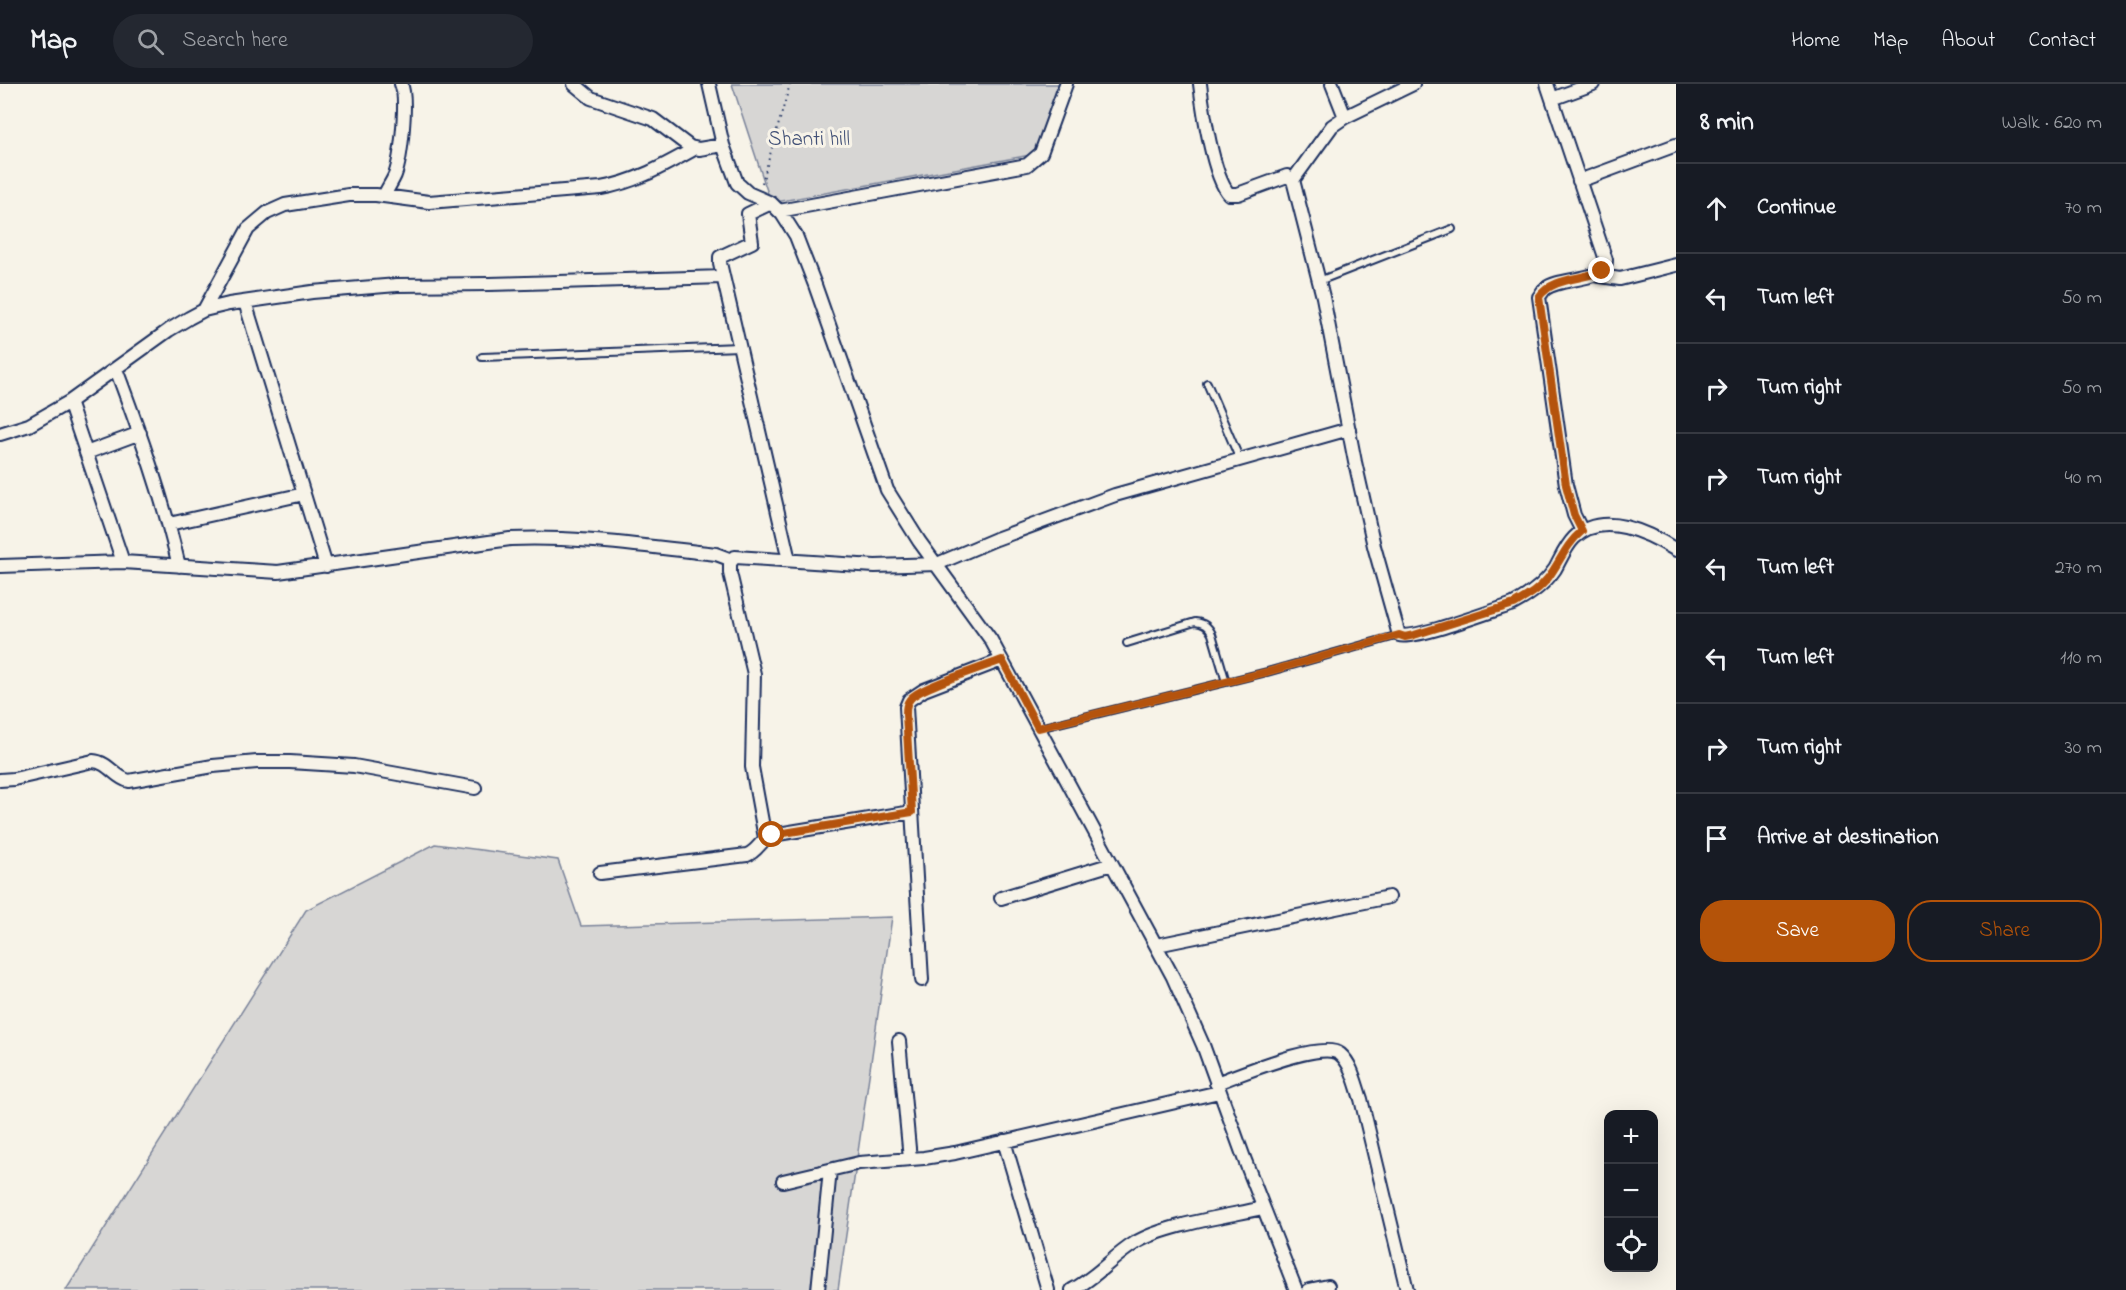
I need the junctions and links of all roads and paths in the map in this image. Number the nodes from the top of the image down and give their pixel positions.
1 (401, 84) edge
2 (574, 84) edge
3 (709, 84) edge
4 (790, 84) edge
5 (1066, 84) edge
6 (1200, 84) edge
7 (1332, 84) edge
8 (1546, 84) edge
9 (1593, 84) edge
10 (1407, 85) edge
11 (1552, 99) junction
12 (1346, 117) junction
13 (1676, 144) edge
14 (723, 145) junction
15 (694, 149) junction
16 (1293, 180) junction
17 (1579, 181) junction
18 (384, 196) junction
19 (758, 198) junction
20 (775, 207) junction
21 (1452, 229) dead end
22 (1676, 265) edge
23 (1594, 275) junction
24 (723, 277) junction
25 (1319, 280) junction
26 (245, 302) junction
27 (204, 310) junction
28 (739, 347) junction
29 (482, 357) dead end
30 (116, 369) junction
31 (1207, 383) dead end
32 (69, 402) junction
33 (1349, 429) junction
34 (140, 433) junction
35 (0, 434) edge
36 (87, 453) junction
37 (1240, 460) junction
38 (304, 495) junction
39 (170, 524) junction
40 (1582, 531) junction
41 (1676, 550) edge
42 (732, 560) junction
43 (789, 560) junction
44 (123, 562) junction
45 (937, 564) junction
46 (0, 566) edge
47 (179, 566) junction
48 (326, 566) junction
49 (1399, 635) junction
50 (1127, 643) dead end
51 (1002, 660) junction
52 (1226, 682) junction
53 (1038, 728) junction
54 (0, 780) edge
55 (476, 788) dead end
56 (912, 812) junction
57 (765, 838) junction
58 (1112, 864) junction
59 (600, 873) dead end
60 (1389, 897) dead end
61 (1001, 898) dead end
62 (1157, 945) junction
63 (922, 980) dead end
64 (899, 1041) dead end
65 (1218, 1087) junction
66 (1004, 1141) junction
67 (910, 1159) junction
68 (830, 1170) junction
69 (783, 1181) dead end
70 (1263, 1208) junction
71 (1328, 1286) dead end
72 (818, 1290) edge
73 (1048, 1290) edge
74 (1072, 1290) edge
75 (1296, 1290) edge
76 (1309, 1290) edge
77 (1407, 1290) edge

1 - 18 street
2 - 15 street
3 - 14 street
4 - 19 path
5 - 20 street
6 - 16 street
7 - 12 street
8 - 11 street
9 - 11 street
10 - 12 street
11 - 17 street
12 - 16 street
13 - 17 street
14 - 15 street
14 - 19 street
15 - 18 street
16 - 25 street
17 - 23 street
18 - 27 street
19 - 20 street
20 - 24 street
20 - 45 street
21 - 25 lane
22 - 23 street
23 - 40 street
24 - 26 street
24 - 28 street
25 - 33 street
26 - 27 street
26 - 38 street
27 - 30 street
28 - 29 lane
28 - 43 street
30 - 32 street
30 - 34 street
31 - 37 lane
32 - 35 street
32 - 36 street
33 - 37 street
33 - 49 street
34 - 36 street
34 - 39 street
36 - 44 street
37 - 45 street
38 - 39 street
38 - 48 street
39 - 47 street
40 - 41 street
40 - 49 street
42 - 43 street
42 - 48 street
42 - 57 street
43 - 45 street
44 - 46 street
44 - 47 street
45 - 51 street
47 - 48 street
49 - 52 lane
50 - 52 lane
51 - 53 street
51 - 56 street
52 - 53 lane
53 - 58 street
54 - 55 street
56 - 57 street
56 - 63 street
57 - 59 street
58 - 61 street
58 - 62 street
60 - 62 street
62 - 65 street
64 - 67 street
65 - 66 street
65 - 70 street
65 - 77 street
66 - 67 street
66 - 73 street
67 - 68 street
68 - 69 street
68 - 72 street
70 - 74 street
70 - 75 street
71 - 76 street

